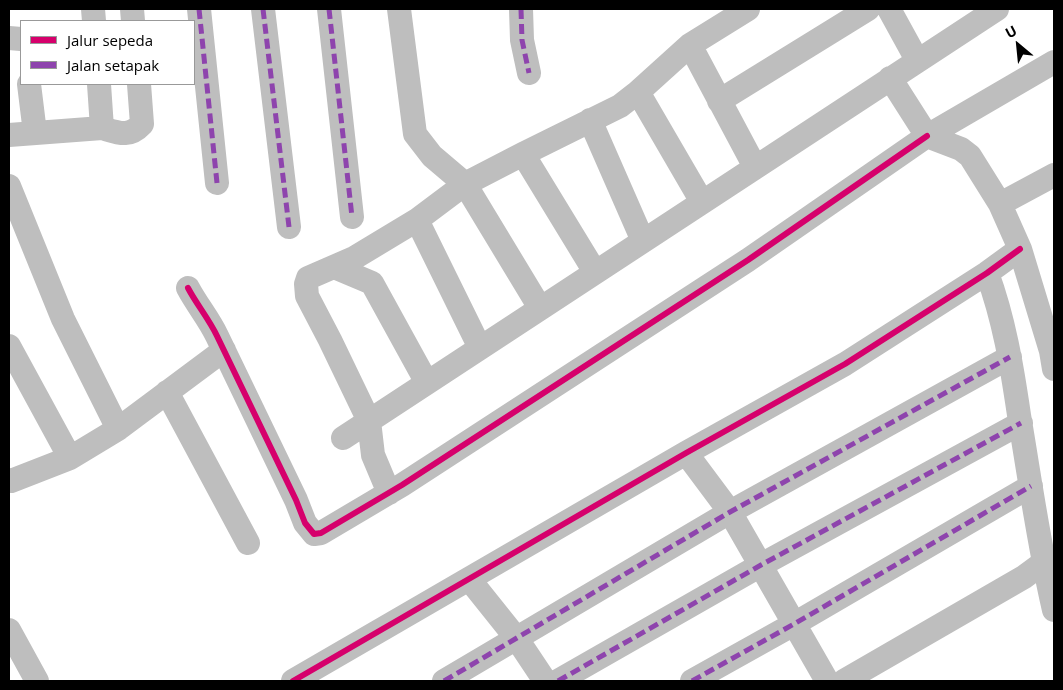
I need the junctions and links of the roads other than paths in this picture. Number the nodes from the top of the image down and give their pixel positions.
1 (199, 9) edge
2 (263, 9) edge
3 (329, 9) edge
4 (400, 9) edge
5 (521, 9) edge
6 (748, 9) edge
7 (868, 9) edge
8 (889, 9) edge
9 (997, 9) edge
10 (690, 45) junction
11 (917, 60) junction
12 (1054, 62) edge
13 (529, 73) dead end
14 (890, 78) junction
15 (29, 85) edge
16 (99, 85) edge
17 (139, 85) edge
18 (638, 92) junction
19 (719, 101) junction
20 (590, 120) junction
21 (102, 128) junction
22 (35, 133) junction
23 (9, 135) edge
24 (927, 136) junction
25 (522, 154) junction
26 (755, 167) junction
27 (1054, 175) edge
28 (217, 183) dead end
29 (465, 184) junction
30 (9, 186) edge
31 (702, 202) junction
32 (1000, 204) junction
33 (352, 217) dead end
34 (417, 220) junction
35 (289, 227) dead end
36 (643, 241) junction
37 (1020, 249) junction
38 (334, 267) junction
39 (595, 272) junction
40 (987, 273) junction
41 (188, 288) dead end
42 (540, 308) junction
43 (9, 346) edge
44 (480, 348) junction
45 (224, 350) junction
46 (1010, 356) junction
47 (1054, 369) edge
48 (426, 383) junction
49 (167, 392) junction
50 (369, 421) junction
51 (1021, 423) junction
52 (118, 429) junction
53 (343, 438) dead end
54 (686, 453) junction
55 (70, 458) junction
56 (9, 480) edge
57 (1031, 486) junction
58 (389, 493) junction
59 (730, 512) junction
60 (248, 543) dead end
61 (1043, 563) junction
62 (761, 565) junction
63 (469, 579) junction
64 (1054, 610) edge
65 (794, 624) junction
66 (11, 638) edge
67 (517, 639) junction
68 (37, 681) edge
69 (293, 681) edge
70 (444, 681) edge
71 (545, 681) edge
72 (558, 681) edge
73 (692, 681) edge
74 (827, 681) edge
75 (844, 681) edge

1 - 28 street
2 - 35 street
3 - 33 street
4 - 29 street
5 - 13 street
6 - 10 street
7 - 19 street
8 - 11 street
9 - 11 street
10 - 18 street
10 - 19 street
11 - 14 street
12 - 24 street
14 - 24 street
14 - 26 street
15 - 22 street
16 - 21 street
17 - 21 street
18 - 20 street
18 - 31 street
19 - 26 street
20 - 25 street
20 - 36 street
21 - 22 street
22 - 23 street
24 - 32 street
24 - 58 street
25 - 29 street
25 - 39 street
26 - 31 street
27 - 32 street
29 - 34 street
29 - 42 street
30 - 52 street
31 - 36 street
32 - 37 street
34 - 38 street
34 - 44 street
36 - 39 street
37 - 40 street
37 - 47 street
38 - 48 street
38 - 50 street
39 - 42 street
40 - 46 street
40 - 54 street
41 - 45 street
42 - 44 street
43 - 55 street
44 - 48 street
45 - 49 street
45 - 58 street
46 - 51 street
46 - 59 street
48 - 50 street
49 - 52 street
49 - 60 street
50 - 53 street
50 - 58 street
51 - 57 street
51 - 62 street
52 - 55 street
54 - 59 street
54 - 63 street
55 - 56 street
57 - 61 street
57 - 65 street
59 - 62 street
59 - 67 street
61 - 64 street
61 - 75 street
62 - 65 street
62 - 72 street
63 - 67 street
63 - 69 street
65 - 73 street
65 - 74 street
66 - 68 street
67 - 70 street
67 - 71 street

